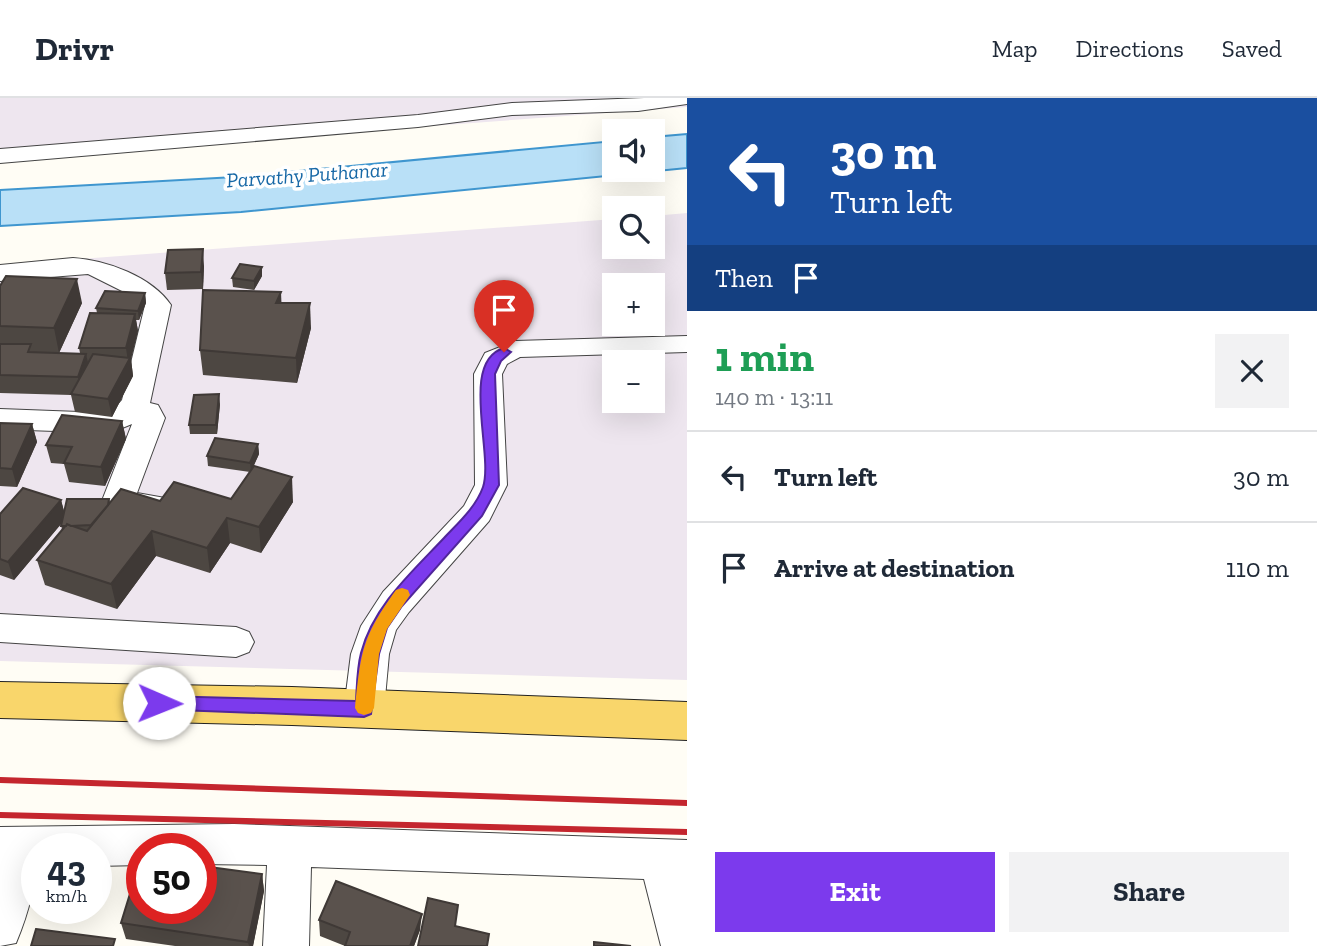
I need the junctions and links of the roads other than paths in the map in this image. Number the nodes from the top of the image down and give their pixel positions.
1 (687, 98) edge
2 (0, 156) edge
3 (0, 273) edge
4 (687, 344) edge
5 (132, 409) junction
6 (0, 419) edge
7 (184, 507) edge
8 (0, 628) edge
9 (236, 642) dead end
10 (0, 700) edge
11 (364, 709) junction
12 (687, 721) edge
13 (290, 846) junction
14 (12, 847) edge
15 (674, 859) edge
16 (0, 927) edge
17 (286, 946) edge
18 (684, 946) edge

1 - 2 street
3 - 5 street
4 - 11 street
5 - 6 street
5 - 7 street
8 - 9 street
10 - 11 main road
11 - 12 main road
13 - 14 street
13 - 15 street
13 - 17 street
14 - 16 street
15 - 18 street

